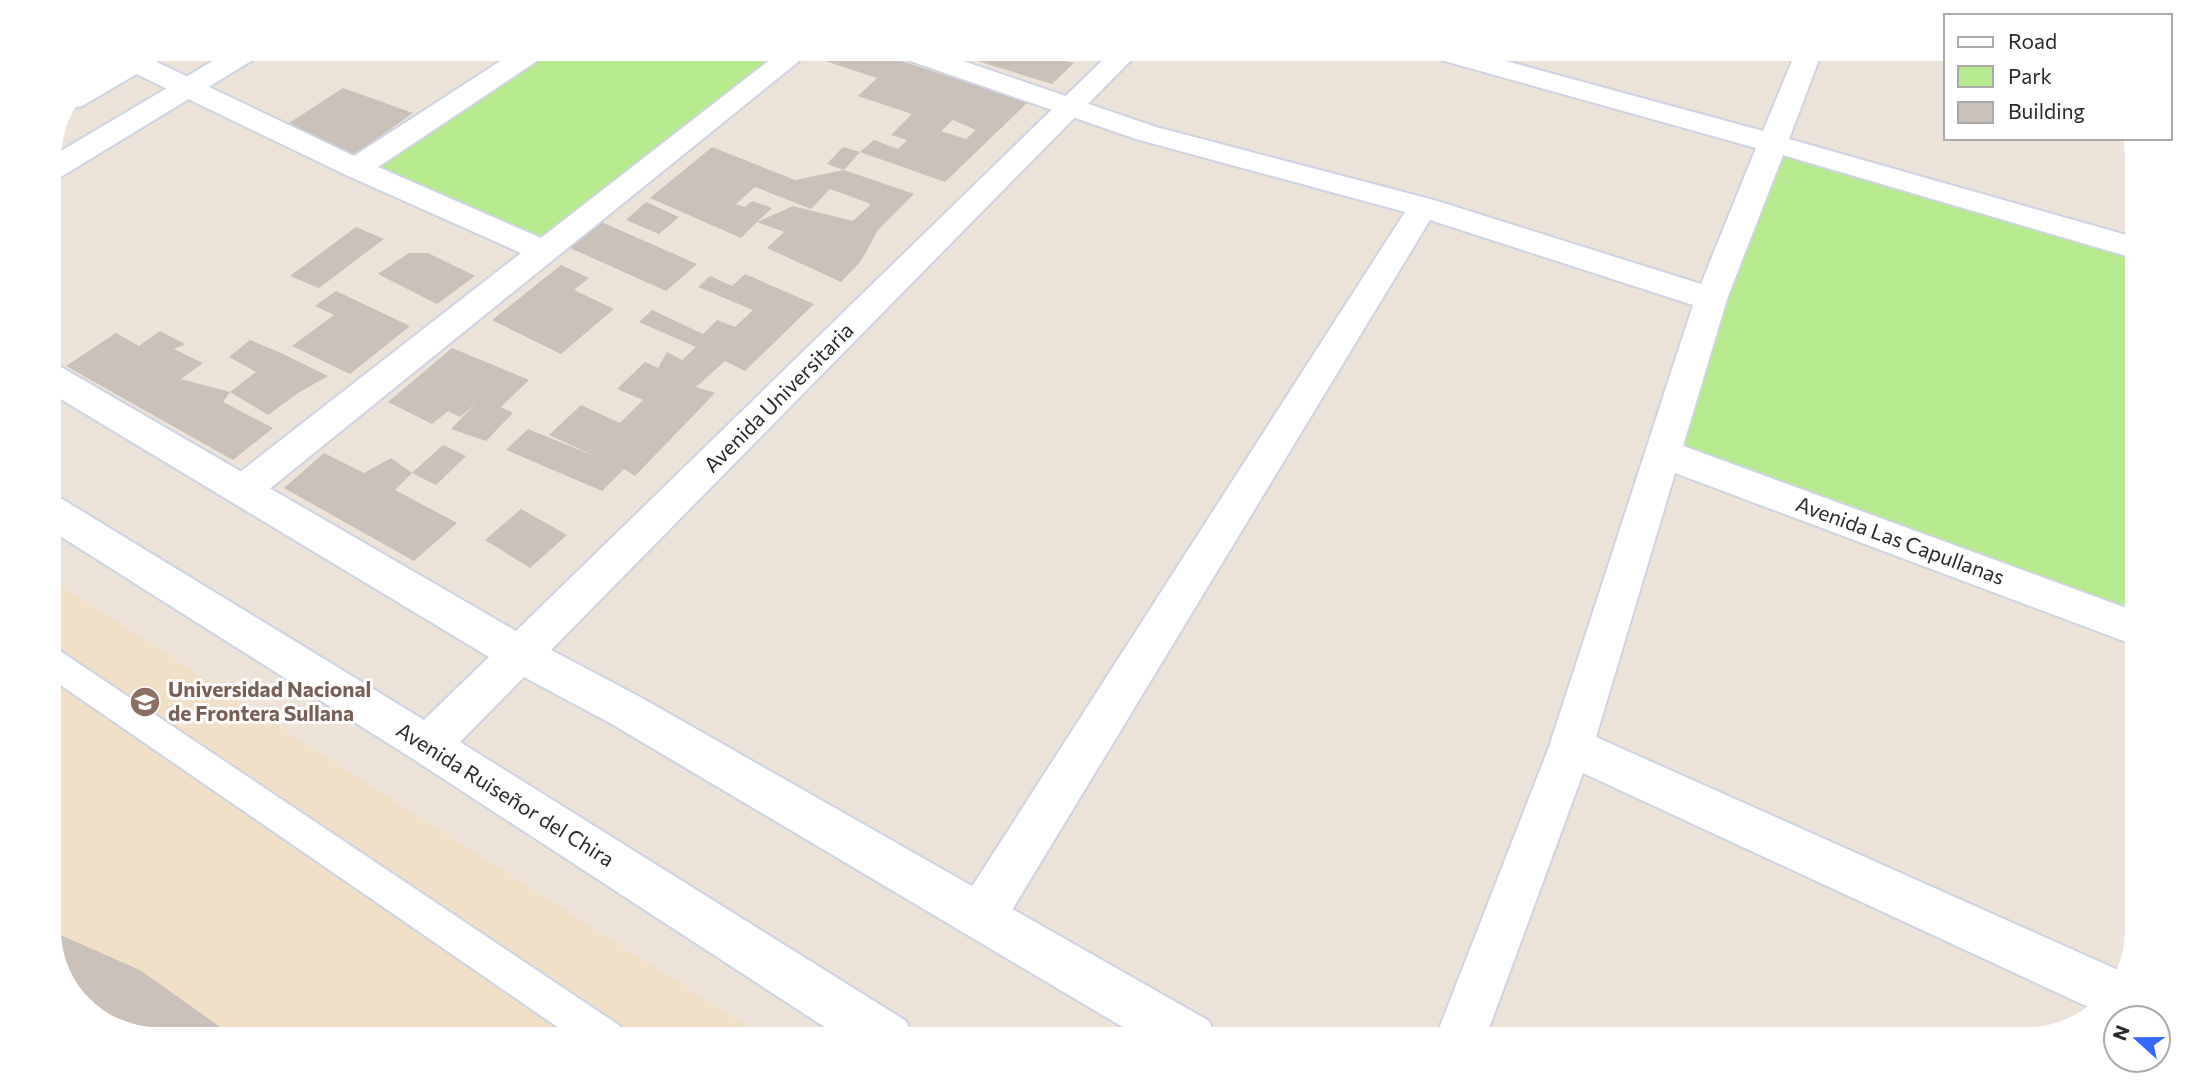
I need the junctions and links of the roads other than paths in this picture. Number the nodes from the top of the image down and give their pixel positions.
1 (155, 61) edge
2 (232, 61) edge
3 (519, 61) edge
4 (786, 61) edge
5 (937, 61) edge
6 (1117, 61) edge
7 (1475, 61) edge
8 (1805, 61) edge
9 (126, 67) edge
10 (100, 81) edge
11 (188, 88) junction
12 (1072, 108) junction
13 (1772, 143) junction
14 (61, 164) edge
15 (356, 168) junction
16 (1423, 207) junction
17 (2125, 246) edge
18 (544, 251) junction
19 (1711, 299) junction
20 (61, 383) edge
21 (1662, 453) junction
22 (244, 489) junction
23 (61, 517) edge
24 (2125, 625) edge
25 (521, 654) junction
26 (61, 668) edge
27 (428, 745) junction
28 (1571, 747) junction
29 (981, 916) junction
30 (2104, 989) edge
31 (589, 1027) edge
32 (869, 1027) edge
33 (1171, 1027) edge
34 (1465, 1027) edge

1 - 11 street
2 - 11 street
3 - 15 street
4 - 18 street
5 - 12 street
6 - 12 street, Avenida Universitaria
7 - 13 street
8 - 13 street
9 - 10 street
11 - 14 street
11 - 15 street
12 - 16 street
12 - 25 street, Avenida Universitaria
13 - 17 street
13 - 19 street
15 - 18 street
16 - 19 street
16 - 29 street
18 - 22 street
19 - 21 street
20 - 22 street
21 - 24 street, Avenida Las Capullanas
21 - 28 street
22 - 25 street
23 - 27 street, Avenida Ruiseñor del Chira
25 - 27 street, Avenida Universitaria
25 - 29 street
26 - 31 lane
27 - 32 street, Avenida Ruiseñor del Chira
28 - 30 street
28 - 34 street
29 - 33 street

